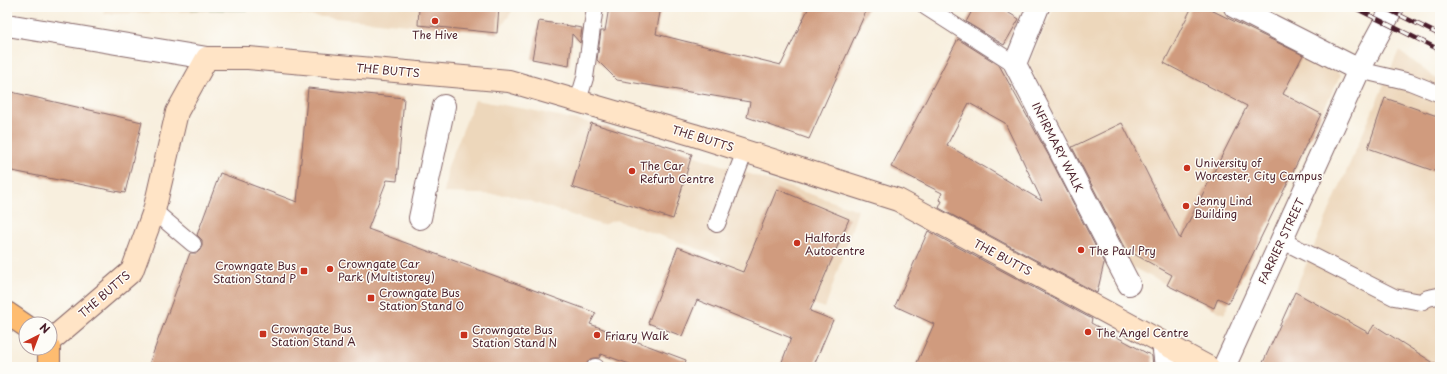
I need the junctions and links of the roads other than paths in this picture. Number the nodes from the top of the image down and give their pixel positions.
1 (595, 7) edge
2 (926, 7) edge
3 (1038, 7) edge
4 (1235, 7) edge
5 (1393, 7) edge
6 (7, 25) edge
7 (207, 58) junction
8 (1015, 64) junction
9 (1359, 70) junction
10 (1440, 94) edge
11 (578, 101) junction
12 (444, 106) dead end
13 (745, 151) junction
14 (154, 211) junction
15 (420, 218) dead end
16 (717, 224) dead end
17 (1281, 240) junction
18 (193, 244) dead end
19 (1129, 284) dead end
20 (1440, 297) edge
21 (7, 313) edge
22 (18, 321) edge
23 (58, 334) edge
24 (1163, 343) junction
25 (49, 356) edge
26 (49, 367) edge
27 (1166, 367) edge
28 (1208, 367) edge
29 (1224, 367) edge

1 - 11 lane
2 - 8 lane
3 - 8 street
4 - 9 street
5 - 9 street, FARRIER STREET
6 - 7 street, THE BUTTS
7 - 11 main road, THE BUTTS
7 - 14 main road, THE BUTTS
8 - 19 street, INFIRMARY WALK
9 - 10 lane
9 - 17 street, FARRIER STREET
11 - 13 main road, THE BUTTS
12 - 15 street
13 - 16 lane
13 - 24 main road, THE BUTTS
14 - 18 lane
14 - 23 main road, THE BUTTS
17 - 20 lane
17 - 29 street, FARRIER STREET
21 - 22 main road
24 - 27 street
24 - 28 main road, THE BUTTS
25 - 26 main road

